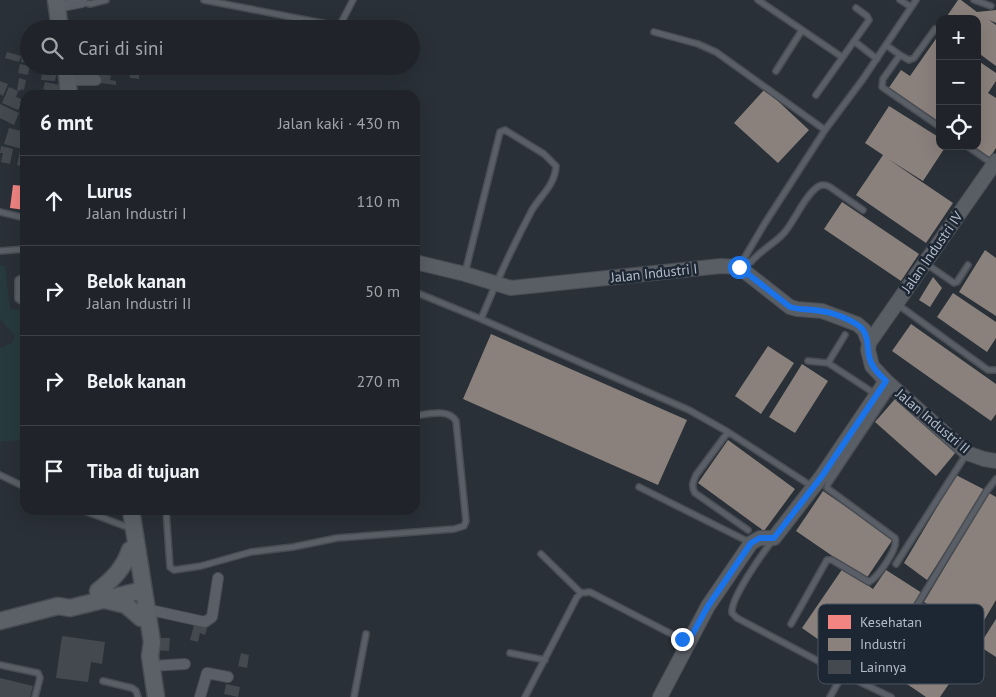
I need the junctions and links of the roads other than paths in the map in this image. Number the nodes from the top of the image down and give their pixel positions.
1 (106, 0) edge
2 (204, 0) edge
3 (353, 0) edge
4 (758, 0) edge
5 (900, 0) edge
6 (916, 0) edge
7 (974, 0) edge
8 (84, 1) edge
9 (57, 4) edge
10 (991, 6) dead end
11 (910, 7) junction
12 (856, 8) dead end
13 (59, 20) edge
14 (313, 20) edge
15 (343, 20) edge
16 (935, 29) dead end
17 (802, 30) junction
18 (654, 32) dead end
19 (854, 41) junction
20 (886, 45) junction
21 (900, 55) junction
22 (842, 57) junction
23 (877, 59) junction
24 (776, 71) dead end
25 (71, 80) edge
26 (96, 80) dead end
27 (816, 95) dead end
28 (936, 124) edge
29 (825, 130) junction
30 (973, 150) edge
31 (991, 161) edge
32 (863, 210) dead end
33 (0, 212) edge
34 (20, 217) edge
35 (20, 249) edge
36 (0, 251) edge
37 (420, 263) edge
38 (925, 263) junction
39 (741, 264) junction
40 (968, 265) dead end
41 (465, 274) junction
42 (20, 279) edge
43 (495, 284) junction
44 (420, 294) edge
45 (20, 300) edge
46 (896, 304) junction
47 (481, 319) junction
48 (845, 335) dead end
49 (869, 343) junction
50 (808, 361) dead end
51 (828, 363) junction
52 (996, 370) edge
53 (888, 383) junction
54 (877, 395) junction
55 (420, 416) edge
56 (728, 432) junction
57 (967, 453) junction
58 (996, 461) edge
59 (0, 475) edge
60 (996, 479) edge
61 (20, 485) edge
62 (639, 487) dead end
63 (814, 487) junction
64 (95, 515) edge
65 (126, 515) edge
66 (132, 515) edge
67 (166, 515) edge
68 (127, 527) junction
69 (750, 536) junction
70 (774, 538) junction
71 (130, 550) junction
72 (541, 554) dead end
73 (896, 564) dead end
74 (218, 578) dead end
75 (139, 585) junction
76 (581, 593) junction
77 (99, 595) junction
78 (918, 604) edge
79 (143, 613) junction
80 (0, 621) edge
81 (791, 624) dead end
82 (366, 634) dead end
83 (688, 642) junction
84 (510, 653) dead end
85 (545, 660) junction
86 (151, 661) junction
87 (818, 661) edge
88 (185, 664) dead end
89 (0, 665) edge
90 (228, 677) dead end
91 (103, 681) dead end
92 (837, 684) edge
93 (863, 684) edge
94 (35, 697) edge
95 (138, 697) edge
96 (156, 697) edge
97 (200, 697) edge
98 (354, 697) edge
99 (525, 697) edge
100 (660, 697) edge
101 (830, 697) edge
102 (891, 697) edge

1 - 8 lane
2 - 14 lane
3 - 15 lane
4 - 17 lane
5 - 11 lane
6 - 11 lane
7 - 10 lane
8 - 9 street
9 - 13 main road
11 - 20 lane
12 - 19 lane
16 - 21 lane
17 - 22 lane
17 - 24 lane
18 - 29 lane
19 - 22 lane
19 - 23 lane
20 - 21 lane
20 - 23 lane
21 - 28 lane
22 - 27 lane
23 - 29 lane
25 - 26 street
29 - 39 lane
30 - 31 lane
31 - 38 main road, Jalan Industri IV
32 - 39 lane
33 - 34 lane
35 - 36 lane
37 - 41 main road, Jalan Industri I
38 - 40 lane
38 - 46 main road, Jalan Industri IV
39 - 43 main road, Jalan Industri I
39 - 49 main road
41 - 43 main road, Jalan Industri I
41 - 43 lane
42 - 45 lane
43 - 47 lane
44 - 47 lane
46 - 49 main road, Jalan Industri IV
46 - 52 lane
47 - 56 lane
48 - 51 lane
49 - 53 main road, Jalan Industri II
50 - 51 lane
51 - 54 lane
53 - 54 main road
53 - 57 main road, Jalan Industri II
53 - 81 lane
54 - 63 main road
55 - 67 lane
56 - 63 lane
56 - 69 lane
57 - 58 main road, Jalan Industri II
57 - 73 lane
59 - 61 lane
60 - 78 lane
62 - 69 lane
63 - 70 main road
64 - 68 lane
65 - 68 main road
66 - 75 main road
68 - 71 main road
69 - 70 main road
69 - 83 main road
70 - 87 lane
71 - 75 main road
71 - 77 main road
72 - 76 lane
74 - 79 street
75 - 77 main road
75 - 79 main road
76 - 83 lane
76 - 85 lane
77 - 79 main road
77 - 80 main road
79 - 86 main road
82 - 98 lane
83 - 100 main road
84 - 85 lane
85 - 99 lane
86 - 88 street
86 - 96 main road
89 - 94 lane
90 - 97 street
91 - 95 lane
92 - 101 lane
93 - 102 lane

